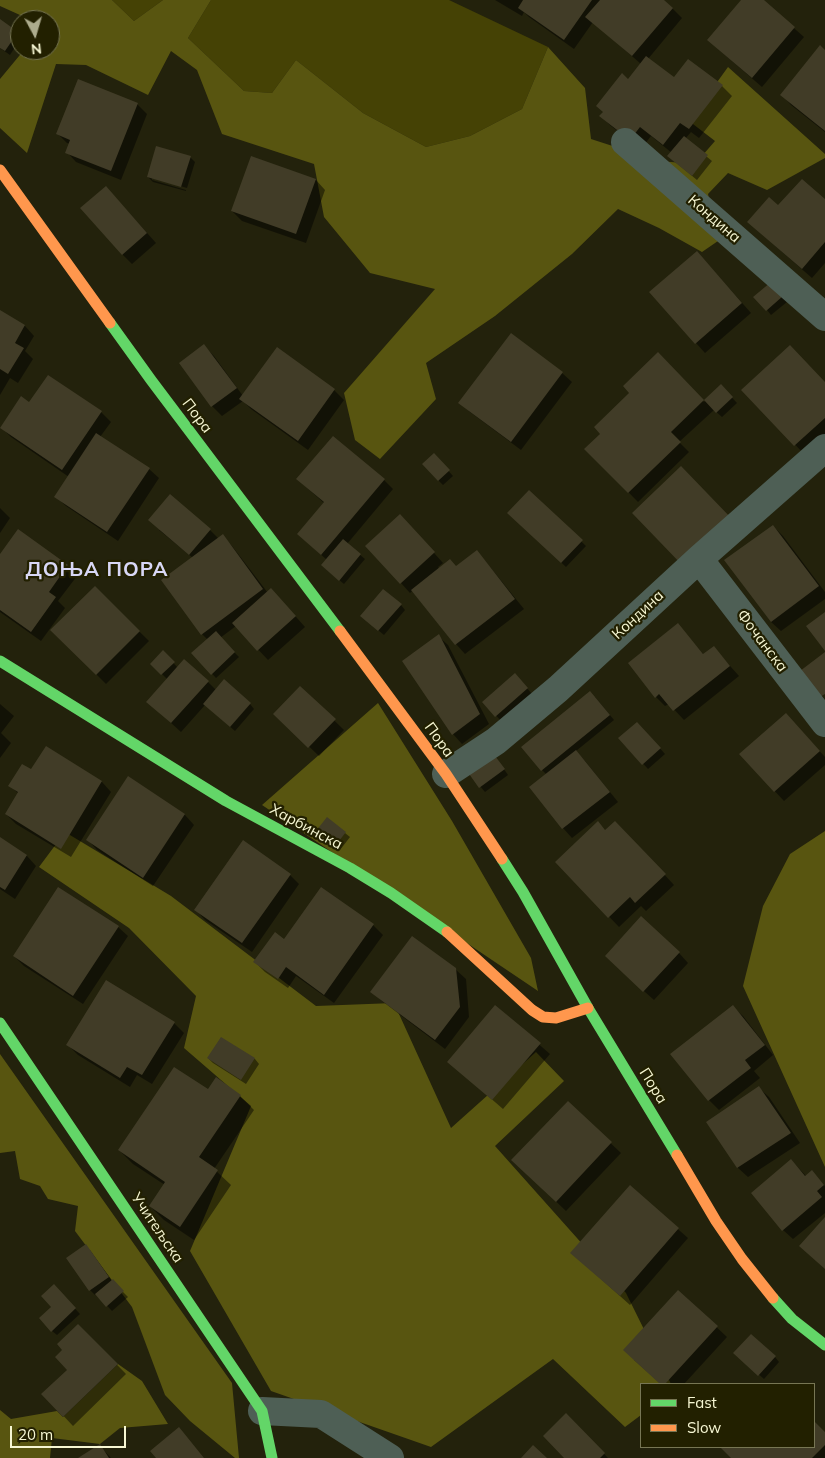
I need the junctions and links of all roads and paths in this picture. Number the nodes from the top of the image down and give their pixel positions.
1 (626, 142) dead end
2 (0, 170) edge
3 (825, 316) edge
4 (825, 448) edge
5 (699, 559) junction
6 (0, 661) edge
7 (825, 723) edge
8 (446, 774) junction
9 (588, 1008) junction
10 (0, 1023) edge
11 (825, 1344) edge
12 (262, 1411) junction
13 (272, 1458) edge
14 (390, 1458) edge

1 - 3 street, Кондина
2 - 8 street, Пора
4 - 5 street, Кондина
5 - 7 street, Фочанска
5 - 8 street, Кондина
6 - 9 street, Харбинска
8 - 9 street, Пора
9 - 11 street, Пора
10 - 12 street, Учитељска
12 - 13 street, Учитељска
12 - 14 street

